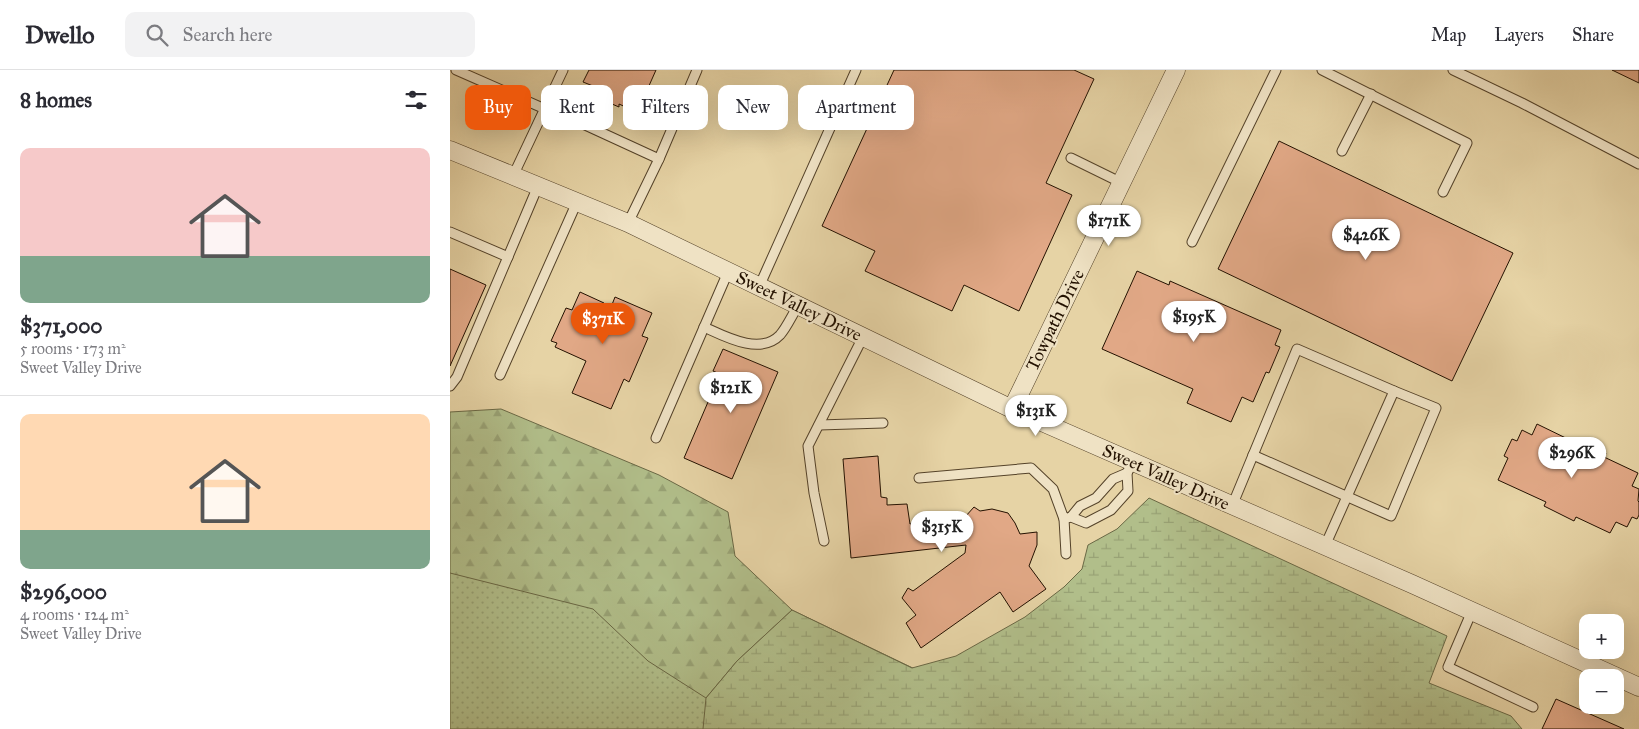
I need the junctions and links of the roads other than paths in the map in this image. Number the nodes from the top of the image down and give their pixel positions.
1 (456, 70) edge
2 (563, 70) edge
3 (697, 70) edge
4 (856, 70) edge
5 (1176, 70) edge
6 (1276, 70) edge
7 (1322, 70) edge
8 (1453, 70) edge
9 (556, 85) edge
10 (1371, 94) junction
11 (541, 107) edge
12 (541, 117) edge
13 (596, 130) edge
14 (450, 150) edge
15 (1342, 151) dead end
16 (1071, 158) dead end
17 (659, 159) junction
18 (1639, 164) edge
19 (513, 176) junction
20 (1122, 183) junction
21 (538, 186) junction
22 (1444, 192) dead end
23 (577, 202) junction
24 (628, 224) junction
25 (450, 232) edge
26 (1192, 242) dead end
27 (508, 257) junction
28 (728, 272) junction
29 (759, 286) junction
30 (798, 306) junction
31 (704, 327) junction
32 (863, 337) junction
33 (500, 374) dead end
34 (450, 386) edge
35 (1394, 391) junction
36 (1012, 409) junction
37 (883, 423) dead end
38 (819, 425) junction
39 (656, 438) dead end
40 (1253, 455) junction
41 (1130, 467) junction
42 (919, 478) dead end
43 (1347, 498) junction
44 (1232, 506) junction
45 (1067, 518) junction
46 (824, 541) dead end
47 (1325, 546) junction
48 (1066, 554) dead end
49 (1472, 611) junction
50 (1639, 686) edge
51 (1532, 707) dead end

1 - 11 lane
2 - 9 lane
3 - 17 lane
4 - 29 lane
5 - 20 street, Towpath Drive
6 - 26 lane
7 - 10 lane
8 - 18 lane
10 - 15 lane
10 - 22 lane
12 - 19 lane
13 - 17 lane
14 - 19 street, Sweet Valley Drive
16 - 20 lane
17 - 24 lane
19 - 21 street, Sweet Valley Drive
20 - 36 street, Towpath Drive
21 - 23 street, Sweet Valley Drive
21 - 27 lane
23 - 24 street, Sweet Valley Drive
23 - 33 lane
24 - 28 street, Sweet Valley Drive
25 - 27 lane
27 - 34 lane
28 - 29 street, Sweet Valley Drive
28 - 31 lane
29 - 30 street, Sweet Valley Drive
30 - 31 lane
30 - 32 street, Sweet Valley Drive
31 - 39 lane
32 - 36 street, Sweet Valley Drive
32 - 38 lane
35 - 40 lane
35 - 43 lane
35 - 43 lane
36 - 41 street, Sweet Valley Drive
37 - 38 lane
38 - 46 lane
40 - 43 lane
40 - 44 lane
41 - 44 street, Sweet Valley Drive
41 - 45 lane
41 - 45 lane
42 - 45 lane
43 - 47 lane
44 - 47 street, Sweet Valley Drive
45 - 48 lane
47 - 49 street, Sweet Valley Drive
49 - 50 street, Sweet Valley Drive
49 - 51 lane

